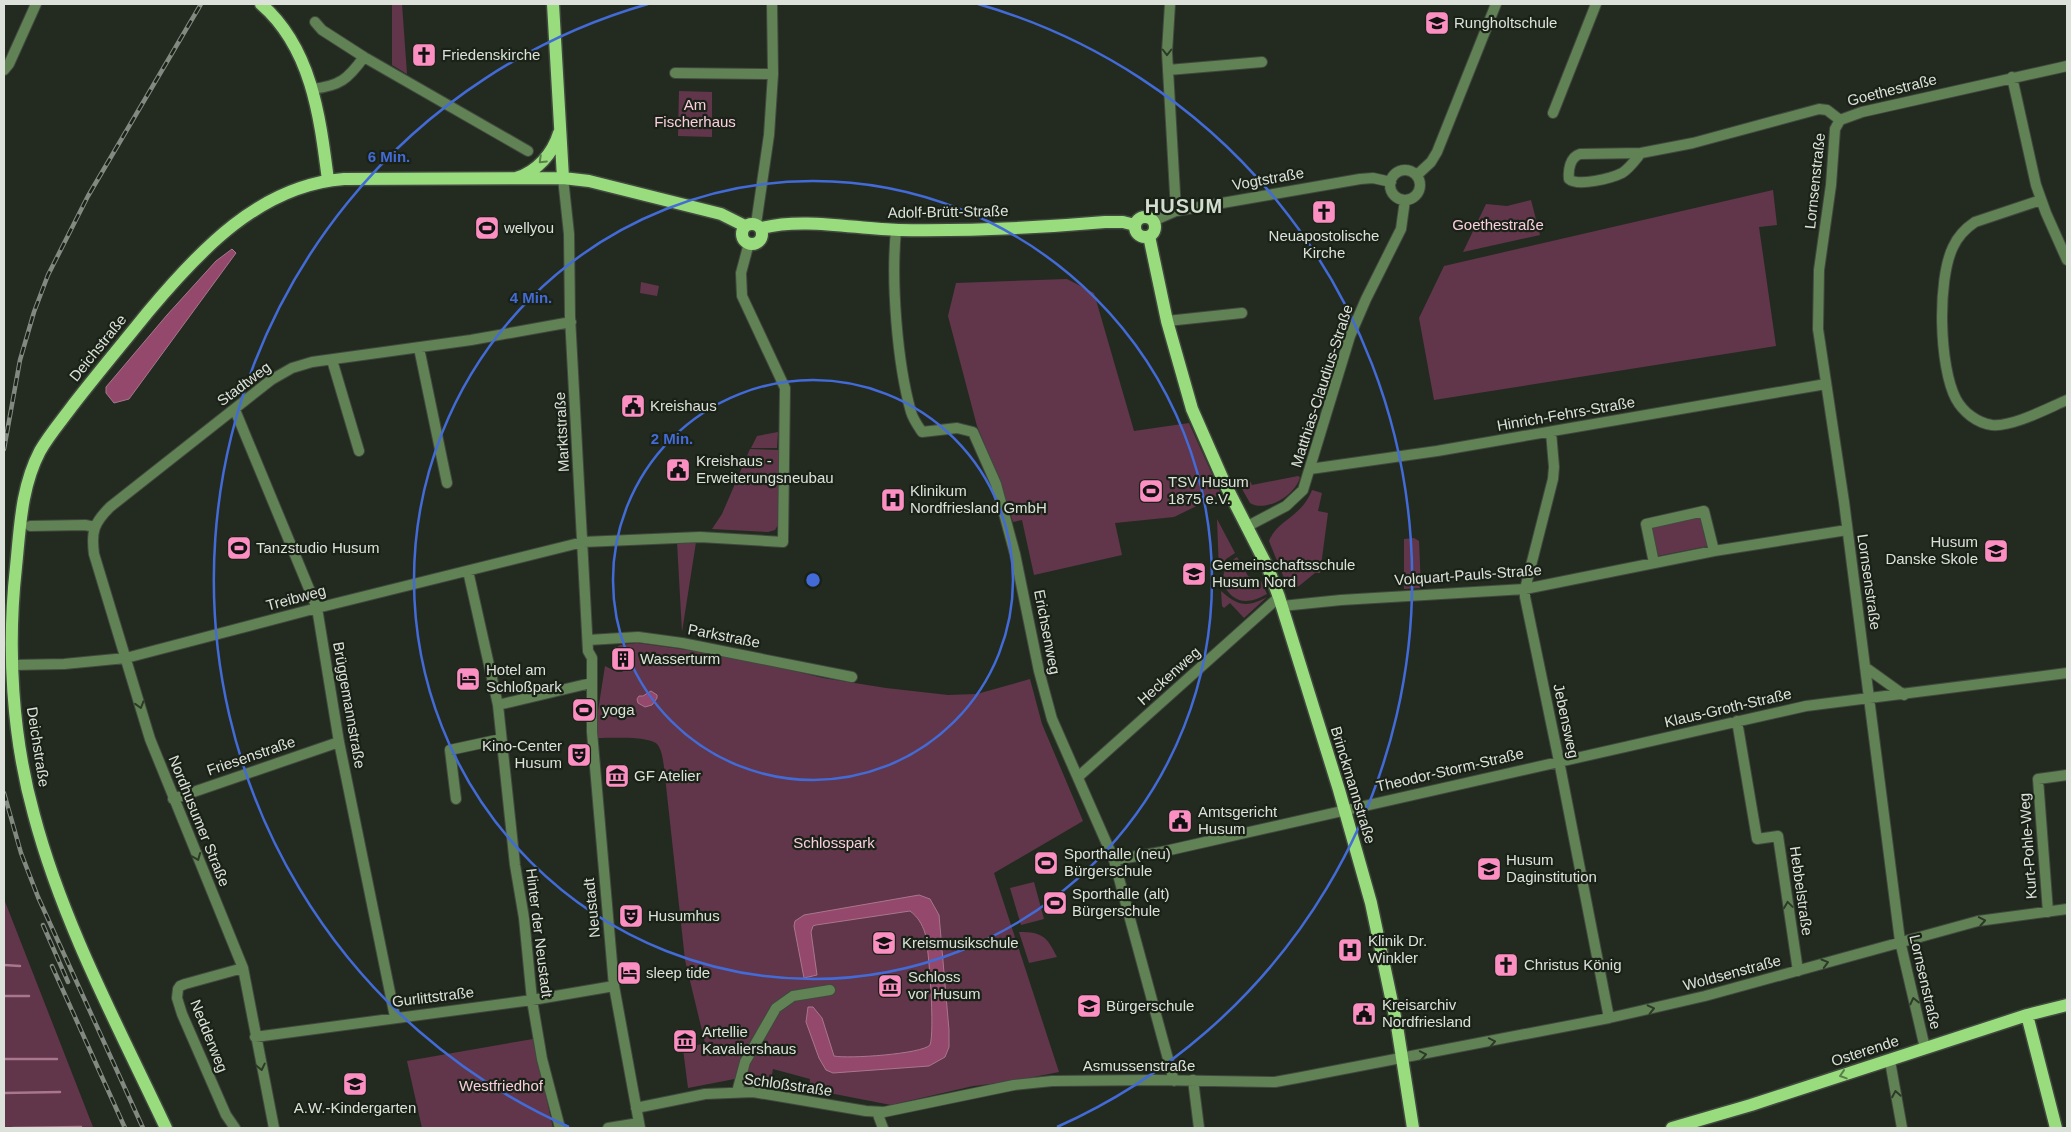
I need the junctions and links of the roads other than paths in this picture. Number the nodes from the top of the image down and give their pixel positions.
1 (36, 4) edge
2 (261, 4) edge
3 (553, 4) edge
4 (772, 4) edge
5 (1170, 4) edge
6 (1496, 4) edge
7 (1596, 4) edge
8 (315, 22) dead end
9 (364, 57) junction
10 (1262, 62) dead end
11 (5, 65) edge
12 (2067, 66) edge
13 (1168, 70) junction
14 (675, 73) dead end
15 (773, 74) junction
16 (2012, 77) junction
17 (312, 89) junction
18 (1553, 113) dead end
19 (1840, 120) junction
20 (560, 128) junction
21 (528, 151) dead end
22 (1642, 153) junction
23 (1417, 175) junction
24 (563, 178) junction
25 (511, 179) junction
26 (328, 180) junction
27 (1391, 182) junction
28 (1405, 200) junction
29 (2041, 200) junction
30 (1176, 211) junction
31 (1153, 221) junction
32 (1135, 225) junction
33 (754, 226) junction
34 (896, 230) junction
35 (1149, 236) junction
36 (749, 244) junction
37 (2067, 260) edge
38 (1242, 313) dead end
39 (1167, 320) junction
40 (571, 322) junction
41 (419, 348) junction
42 (332, 360) junction
43 (1826, 384) junction
44 (2067, 400) edge
45 (235, 410) junction
46 (1551, 432) junction
47 (359, 451) dead end
48 (1310, 470) junction
49 (447, 483) dead end
50 (30, 526) dead end
51 (94, 527) junction
52 (1246, 527) junction
53 (1847, 530) junction
54 (583, 542) junction
55 (1714, 551) junction
56 (1654, 563) junction
57 (468, 571) junction
58 (1525, 589) junction
59 (1281, 602) junction
60 (317, 608) junction
61 (588, 640) junction
62 (126, 658) junction
63 (14, 665) junction
64 (1865, 667) junction
65 (2067, 674) edge
66 (852, 677) dead end
67 (591, 683) junction
68 (1904, 695) junction
69 (1869, 697) junction
70 (498, 705) junction
71 (1737, 721) junction
72 (501, 739) junction
73 (339, 742) junction
74 (1559, 761) junction
75 (2067, 775) edge
76 (1078, 777) junction
77 (173, 798) junction
78 (456, 799) dead end
79 (1344, 810) junction
80 (1114, 860) junction
81 (2067, 909) edge
82 (2048, 912) junction
83 (1900, 941) junction
84 (243, 968) junction
85 (1798, 971) junction
86 (614, 986) junction
87 (830, 990) dead end
88 (532, 1000) junction
89 (2067, 1005) edge
90 (2027, 1015) junction
91 (395, 1017) junction
92 (1609, 1018) junction
93 (255, 1038) junction
94 (1925, 1048) junction
95 (1402, 1059) junction
96 (1890, 1061) junction
97 (1193, 1080) junction
98 (1174, 1081) junction
99 (737, 1092) junction
100 (636, 1108) junction
101 (877, 1112) junction
102 (640, 1125) edge
103 (166, 1128) edge
104 (234, 1128) edge
105 (274, 1128) edge
106 (560, 1128) edge
107 (608, 1128) edge
108 (883, 1128) edge
109 (1199, 1128) edge
110 (1412, 1128) edge
111 (1672, 1128) edge
112 (1902, 1128) edge
113 (2056, 1128) edge

1 - 11 street
2 - 17 main road
3 - 20 main road
4 - 15 street
5 -> 13 street
6 - 23 street
7 - 18 street
8 - 9 street
9 - 17 street
9 - 21 street
10 - 13 street
12 - 16 street, Goethestraße
13 - 30 street
14 - 15 street
15 - 33 street
16 - 19 street, Goethestraße
16 - 29 street
17 - 26 main road
19 - 22 street, Goethestraße
19 - 43 street, Lornsenstraße
20 - 24 main road
20 -> 25 main road
22 - 22 street, Goethestraße
23 - 27 street
23 - 28 street
24 - 25 main road, Deichstraße
24 - 33 main road
24 - 40 street, Marktstraße
25 - 26 main road, Deichstraße
26 - 63 main road, Deichstraße
27 - 28 street
27 - 30 street, Vogtstraße
28 - 48 street, Matthias-Claudius-Straße
29 - 37 street
29 - 44 street
30 - 31 street, Vogtstraße
31 - 32 main road, Adolf-Brütt-Straße
31 - 35 main road
32 - 34 main road, Adolf-Brütt-Straße
32 - 35 main road
33 - 34 main road, Adolf-Brütt-Straße
33 - 36 main road
33 - 36 main road
34 - 76 street, Erichsenweg
35 - 39 main road
36 - 54 street, Treibweg
38 - 39 street
39 - 52 main road
40 - 41 street, Stadtweg
40 - 54 street, Marktstraße
41 - 42 street, Stadtweg
41 - 49 street
42 - 45 street, Stadtweg
42 - 47 street
43 - 46 street, Hinrich-Fehrs-Straße
43 - 53 street, Lornsenstraße
45 - 51 street, Stadtweg
45 - 60 street, Brüggemannstraße
46 - 48 street, Hinrich-Fehrs-Straße
46 - 58 street, Jebensweg
48 - 52 street, Matthias-Claudius-Straße
50 - 51 street
51 - 62 street, Nordhusumer Straße
52 - 59 main road, Brinckmannstraße
53 - 55 street, Volquart-Pauls-Straße
53 - 64 street, Lornsenstraße
54 - 57 street, Treibweg
54 - 61 street, Marktstraße
55 - 56 street, Volquart-Pauls-Straße
55 - 56 street
56 - 58 street, Volquart-Pauls-Straße
57 - 60 street, Treibweg
57 - 70 street, Hinter der Neustadt
58 - 59 street, Volquart-Pauls-Straße
58 - 74 street, Jebensweg
59 - 76 street, Heckenweg
59 - 79 main road, Brinckmannstraße
60 - 62 street, Treibweg
60 - 73 street, Brüggemannstraße
61 - 66 street, Parkstraße
61 - 67 street, Marktstraße
62 - 63 street, Treibweg
62 -> 77 street, Nordhusumer Straße
63 - 103 main road, Deichstraße
64 - 68 street
64 - 69 street, Lornsenstraße
65 - 68 street, Klaus-Groth-Straße
67 - 70 street
67 - 86 street, Neustadt
68 - 69 street, Klaus-Groth-Straße
69 - 71 street, Klaus-Groth-Straße
69 - 83 street, Lornsenstraße
70 - 72 street, Hinter der Neustadt
71 - 74 street, Klaus-Groth-Straße
85 -> 71 street, Hebbelstraße
72 - 78 street
72 - 88 street, Hinter der Neustadt
73 - 77 street, Friesenstraße
73 - 91 street, Brüggemannstraße
74 - 79 street, Theodor-Storm-Straße
74 - 92 street, Jebensweg
75 - 82 street, Kurt-Pohle-Weg
76 - 80 street, Erichsenweg
77 -> 84 street, Nordhusumer Straße
79 - 80 street, Theodor-Storm-Straße
79 - 95 main road, Brinckmannstraße
80 - 98 street, Erichsenweg
81 - 82 street, Woldsenstraße
83 -> 82 street, Woldsenstraße
85 -> 83 street, Woldsenstraße
94 -> 83 street, Lornsenstraße
84 - 93 street, Nordhusumer Straße
84 - 104 street, Nedderweg
92 -> 85 street, Woldsenstraße
86 - 88 street, Gurlittstraße
86 - 100 street, Neustadt
87 - 99 street
88 - 91 street, Gurlittstraße
88 - 106 street, Hinter der Neustadt
89 - 90 main road, Osterende
90 - 94 main road, Osterende
90 - 113 main road
91 - 93 street, Gurlittstraße
95 -> 92 street, Woldsenstraße
93 -> 105 street, Nordhusumer Straße
94 - 96 main road, Osterende
95 - 97 street, Asmussenstraße
95 - 110 main road, Brinckmannstraße
96 -> 111 main road, Osterende
112 -> 96 street
97 - 98 street, Asmussenstraße
97 - 109 street
98 - 101 street, Asmussenstraße
99 - 100 street, Schloßstraße
99 - 101 street, Schloßstraße
100 - 102 street, Neustadt
101 - 108 street
102 - 107 street

